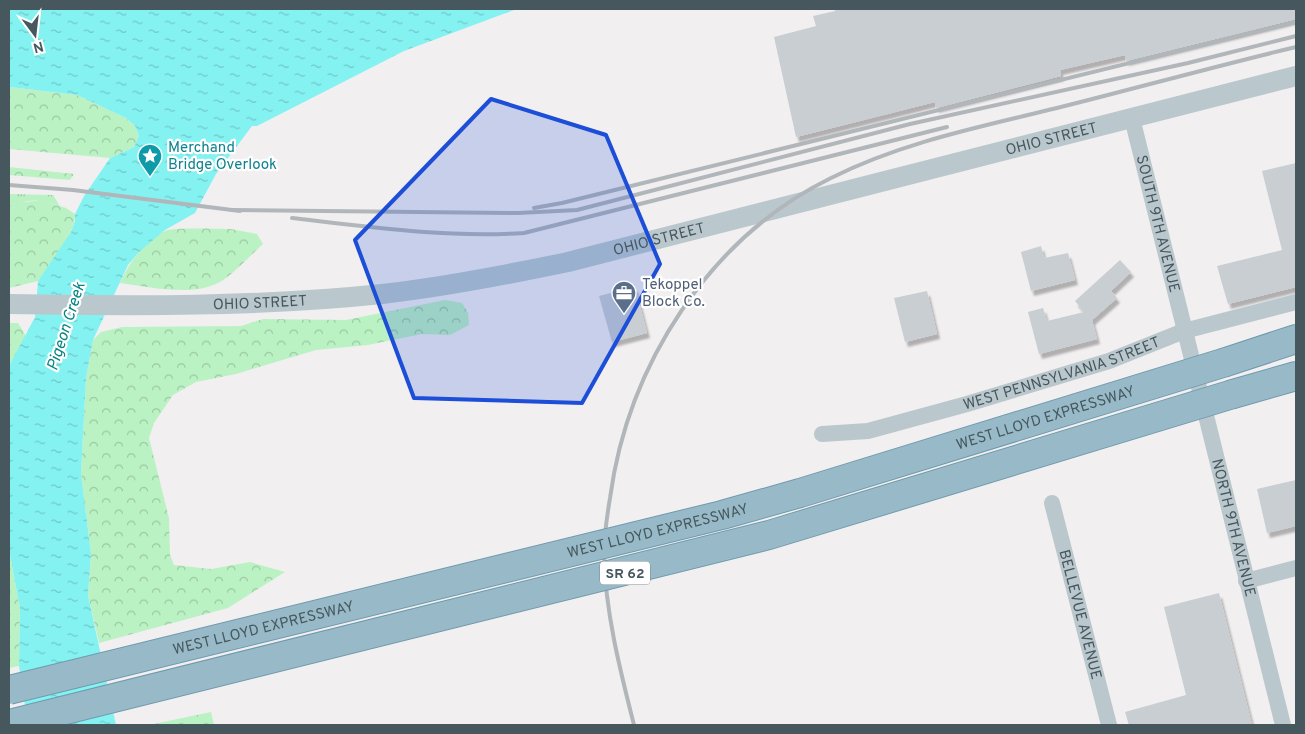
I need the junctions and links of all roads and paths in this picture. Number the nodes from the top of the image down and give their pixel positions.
1 (1296, 76) edge
2 (1132, 118) junction
3 (1296, 302) edge
4 (9, 304) edge
5 (1184, 331) junction
6 (1296, 339) edge
7 (1296, 376) edge
8 (822, 434) dead end
9 (1052, 503) dead end
10 (1296, 568) edge
11 (1246, 580) junction
12 (9, 690) edge
13 (9, 724) edge
14 (1108, 725) edge
15 (1283, 725) edge

1 - 2 street, OHIO STREET
2 - 4 street, OHIO STREET
2 - 5 street, SOUTH 9TH AVENUE
3 - 5 street, WEST PENNSYLVANIA STREET
5 - 8 street, WEST PENNSYLVANIA STREET
5 - 11 street, NORTH 9TH AVENUE
6 - 12 highway, WEST LLOYD EXPRESSWAY / SR 62, bridge
7 - 13 highway, SR 62, bridge
9 - 14 street, BELLEVUE AVENUE
10 - 11 street
11 - 15 street, NORTH 9TH AVENUE

